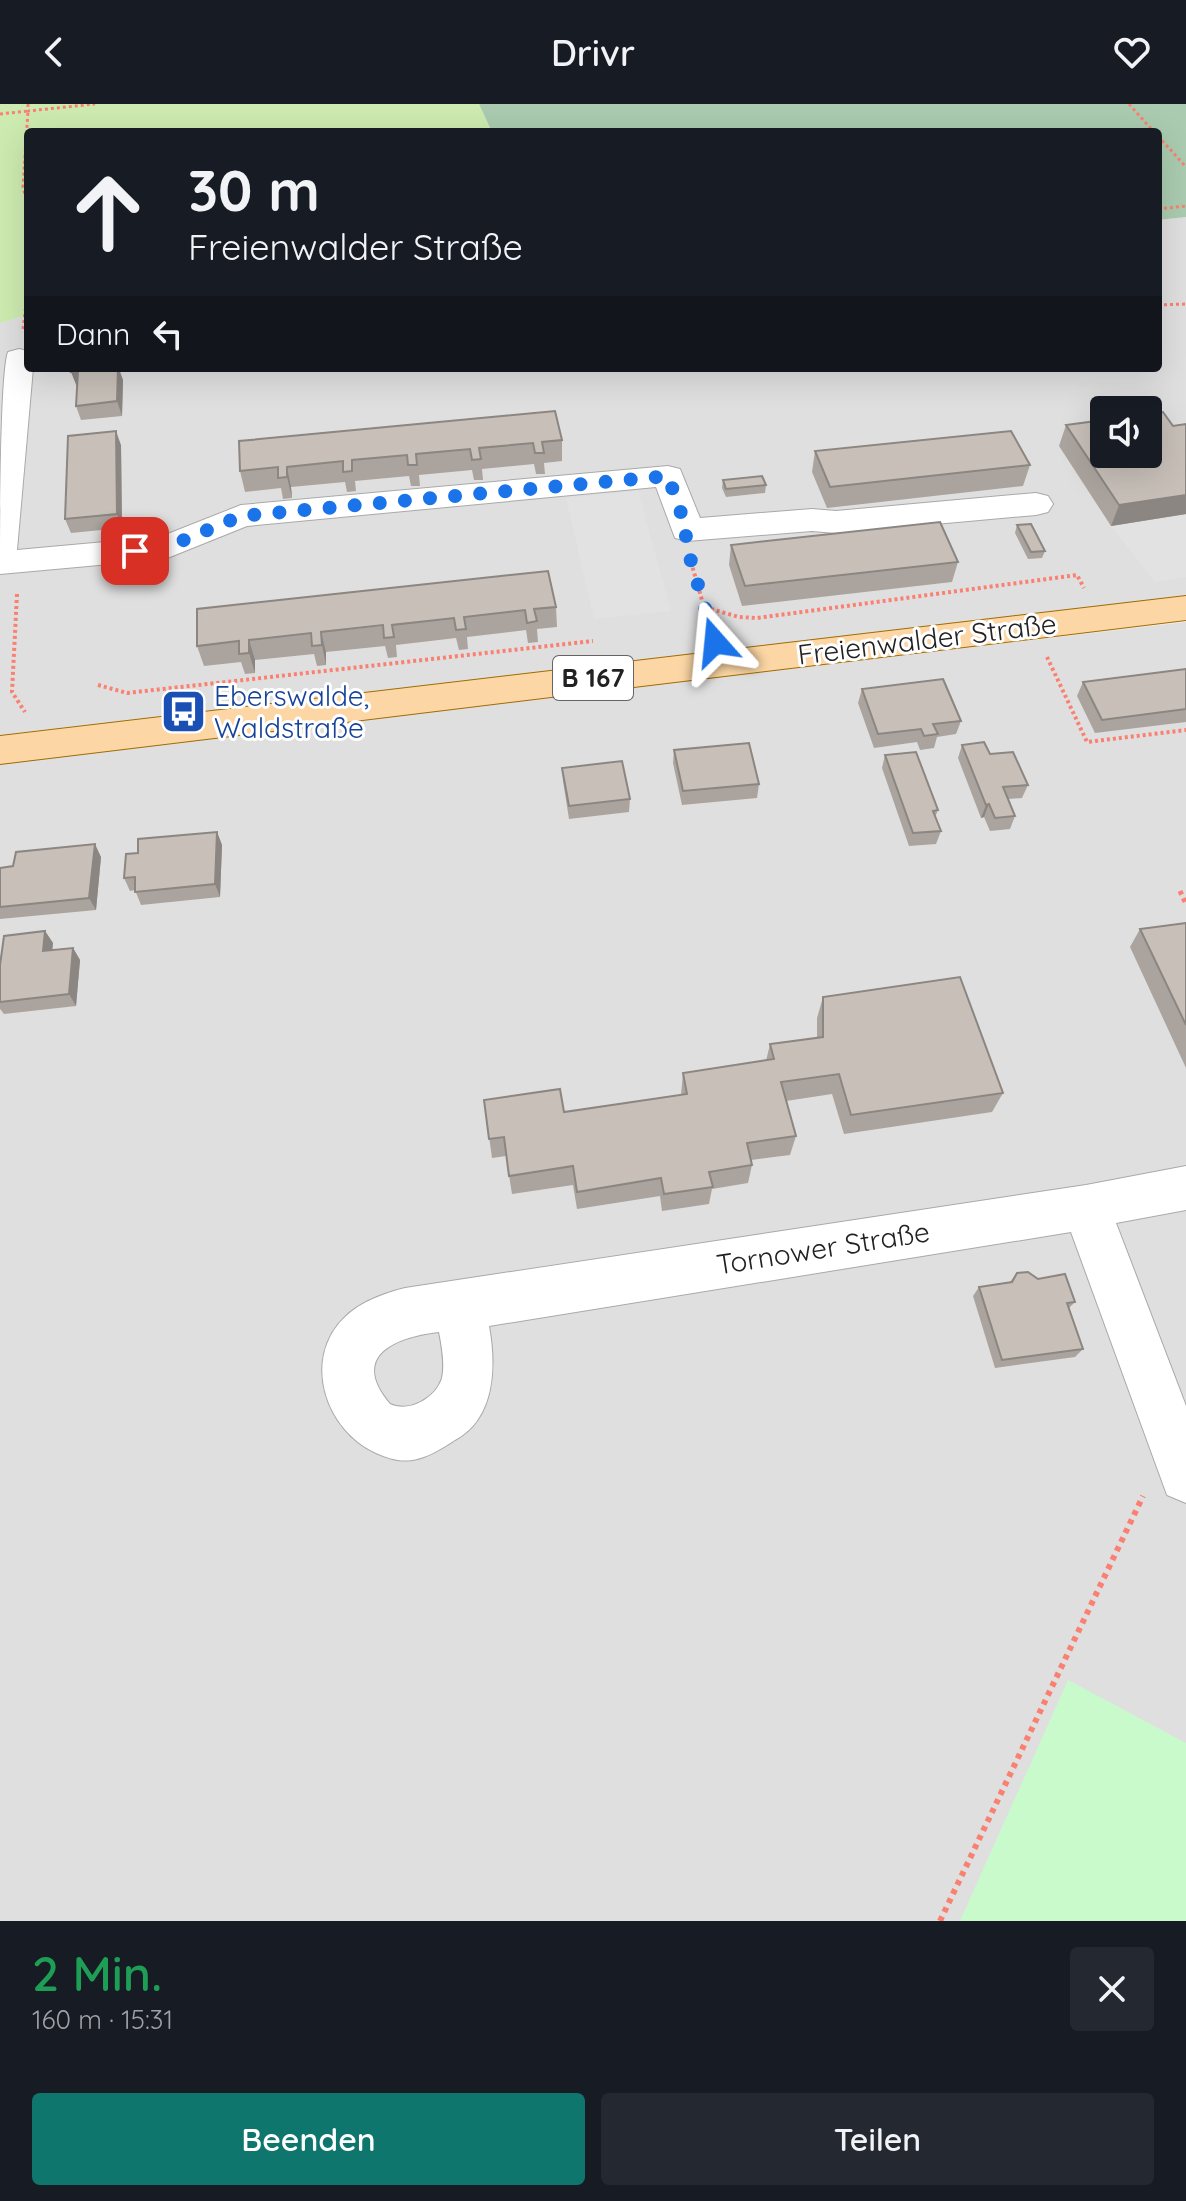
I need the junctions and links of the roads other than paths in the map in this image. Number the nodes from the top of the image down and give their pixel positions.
1 (19, 358) road end
2 (1036, 504) dead end
3 (6, 559) edge
4 (1186, 608) edge
5 (0, 750) edge
6 (1186, 1188) edge
7 (1086, 1207) junction
8 (460, 1306) dead end
9 (1179, 1456) edge

1 - 3 street
2 - 3 street
4 - 5 main road, Freienwalder Straße / B 167
6 - 7 street, Tornower Straße
7 - 8 street, Tornower Straße
7 - 9 street

